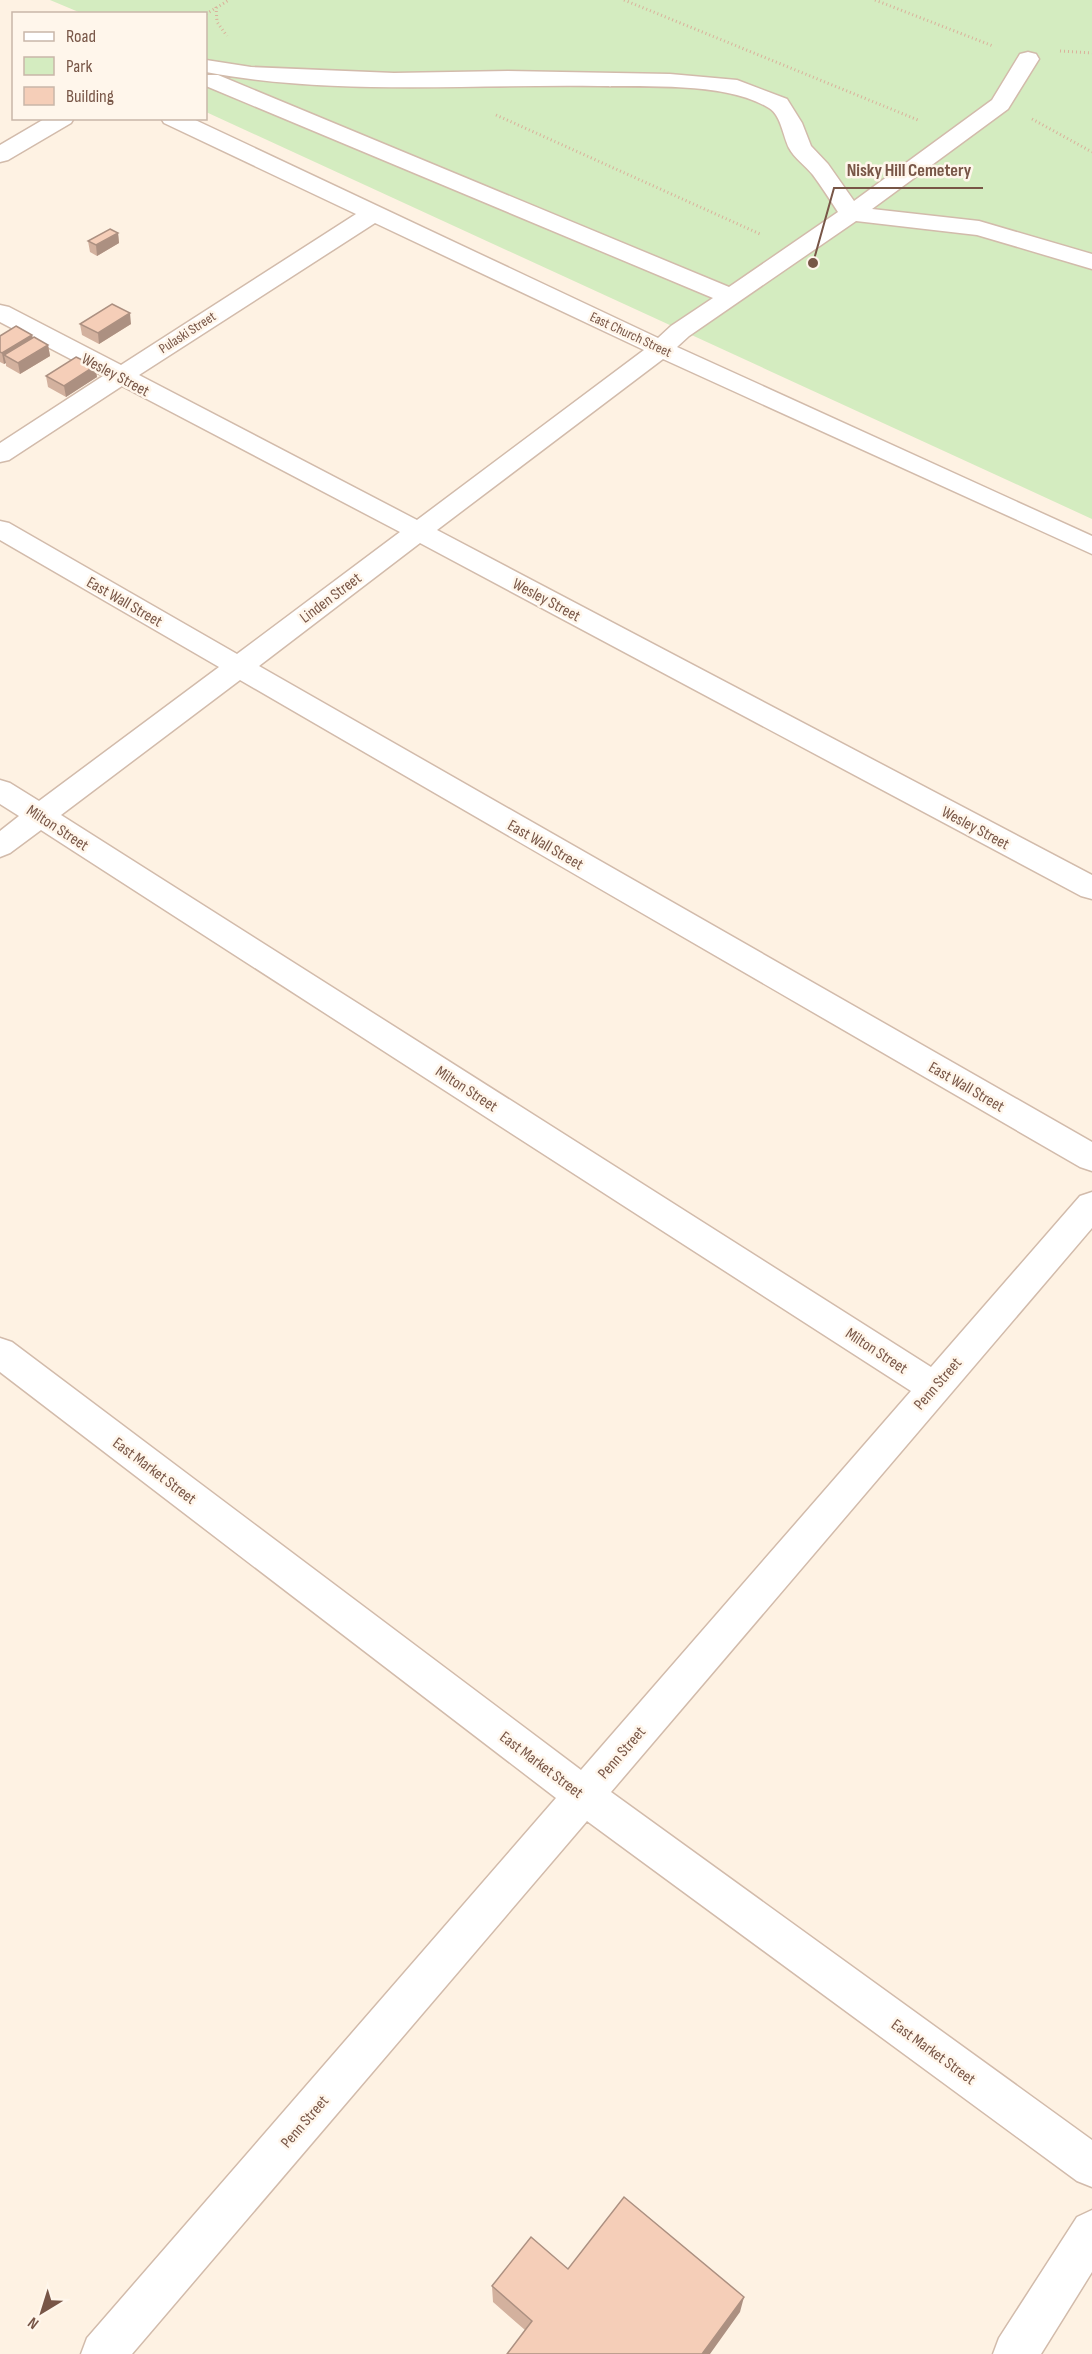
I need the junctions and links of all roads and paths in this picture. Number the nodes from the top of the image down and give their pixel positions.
1 (229, 0) edge
2 (624, 0) edge
3 (875, 0) edge
4 (207, 13) edge
5 (1028, 59) joint
6 (207, 66) edge
7 (207, 78) edge
8 (1000, 105) junction
9 (494, 114) dead end
10 (60, 120) edge
11 (176, 120) edge
12 (958, 136) junction
13 (1092, 152) edge
14 (0, 155) edge
15 (375, 212) junction
16 (851, 214) junction
17 (796, 250) junction
18 (1092, 262) edge
19 (730, 296) junction
20 (0, 312) edge
21 (661, 349) junction
22 (119, 375) junction
23 (0, 454) edge
24 (0, 529) edge
25 (418, 531) junction
26 (1092, 546) edge
27 (237, 666) junction
28 (0, 790) edge
29 (40, 815) junction
30 (0, 846) edge
31 (1092, 888) edge
32 (1092, 1158) edge
33 (1092, 1205) edge
34 (0, 1352) edge
35 (934, 1387) junction
36 (584, 1796) junction
37 (1092, 2166) edge
38 (1092, 2232) edge
39 (103, 2354) edge
40 (1015, 2354) edge

1 - 4 path
2 - 12 path
3 - 5 path
5 - 8 street
6 - 16 street
7 - 19 street
8 - 12 street, Linden Street
8 - 13 path
9 - 17 path
10 - 14 street
11 - 15 street, East Church Street
12 - 16 street, Linden Street
15 - 21 street, East Church Street
15 - 22 street, Pulaski Street
16 - 17 street, Linden Street
16 - 18 street
17 - 19 street, Linden Street
19 - 21 street, Linden Street
20 - 22 street, Wesley Street
21 - 25 street, Linden Street
21 - 26 street, East Church Street
22 - 23 street, Pulaski Street
22 - 25 street, Wesley Street
24 - 27 street, East Wall Street
25 - 27 street, Linden Street
25 - 31 street, Wesley Street
27 - 29 street, Linden Street
27 - 32 street, East Wall Street
28 - 29 street, Milton Street
29 - 30 street, Linden Street
29 - 35 street, Milton Street
33 - 35 street, Penn Street
34 - 36 street, East Market Street
35 - 36 street, Penn Street
36 - 37 street, East Market Street
36 - 39 street, Penn Street
38 - 40 street

